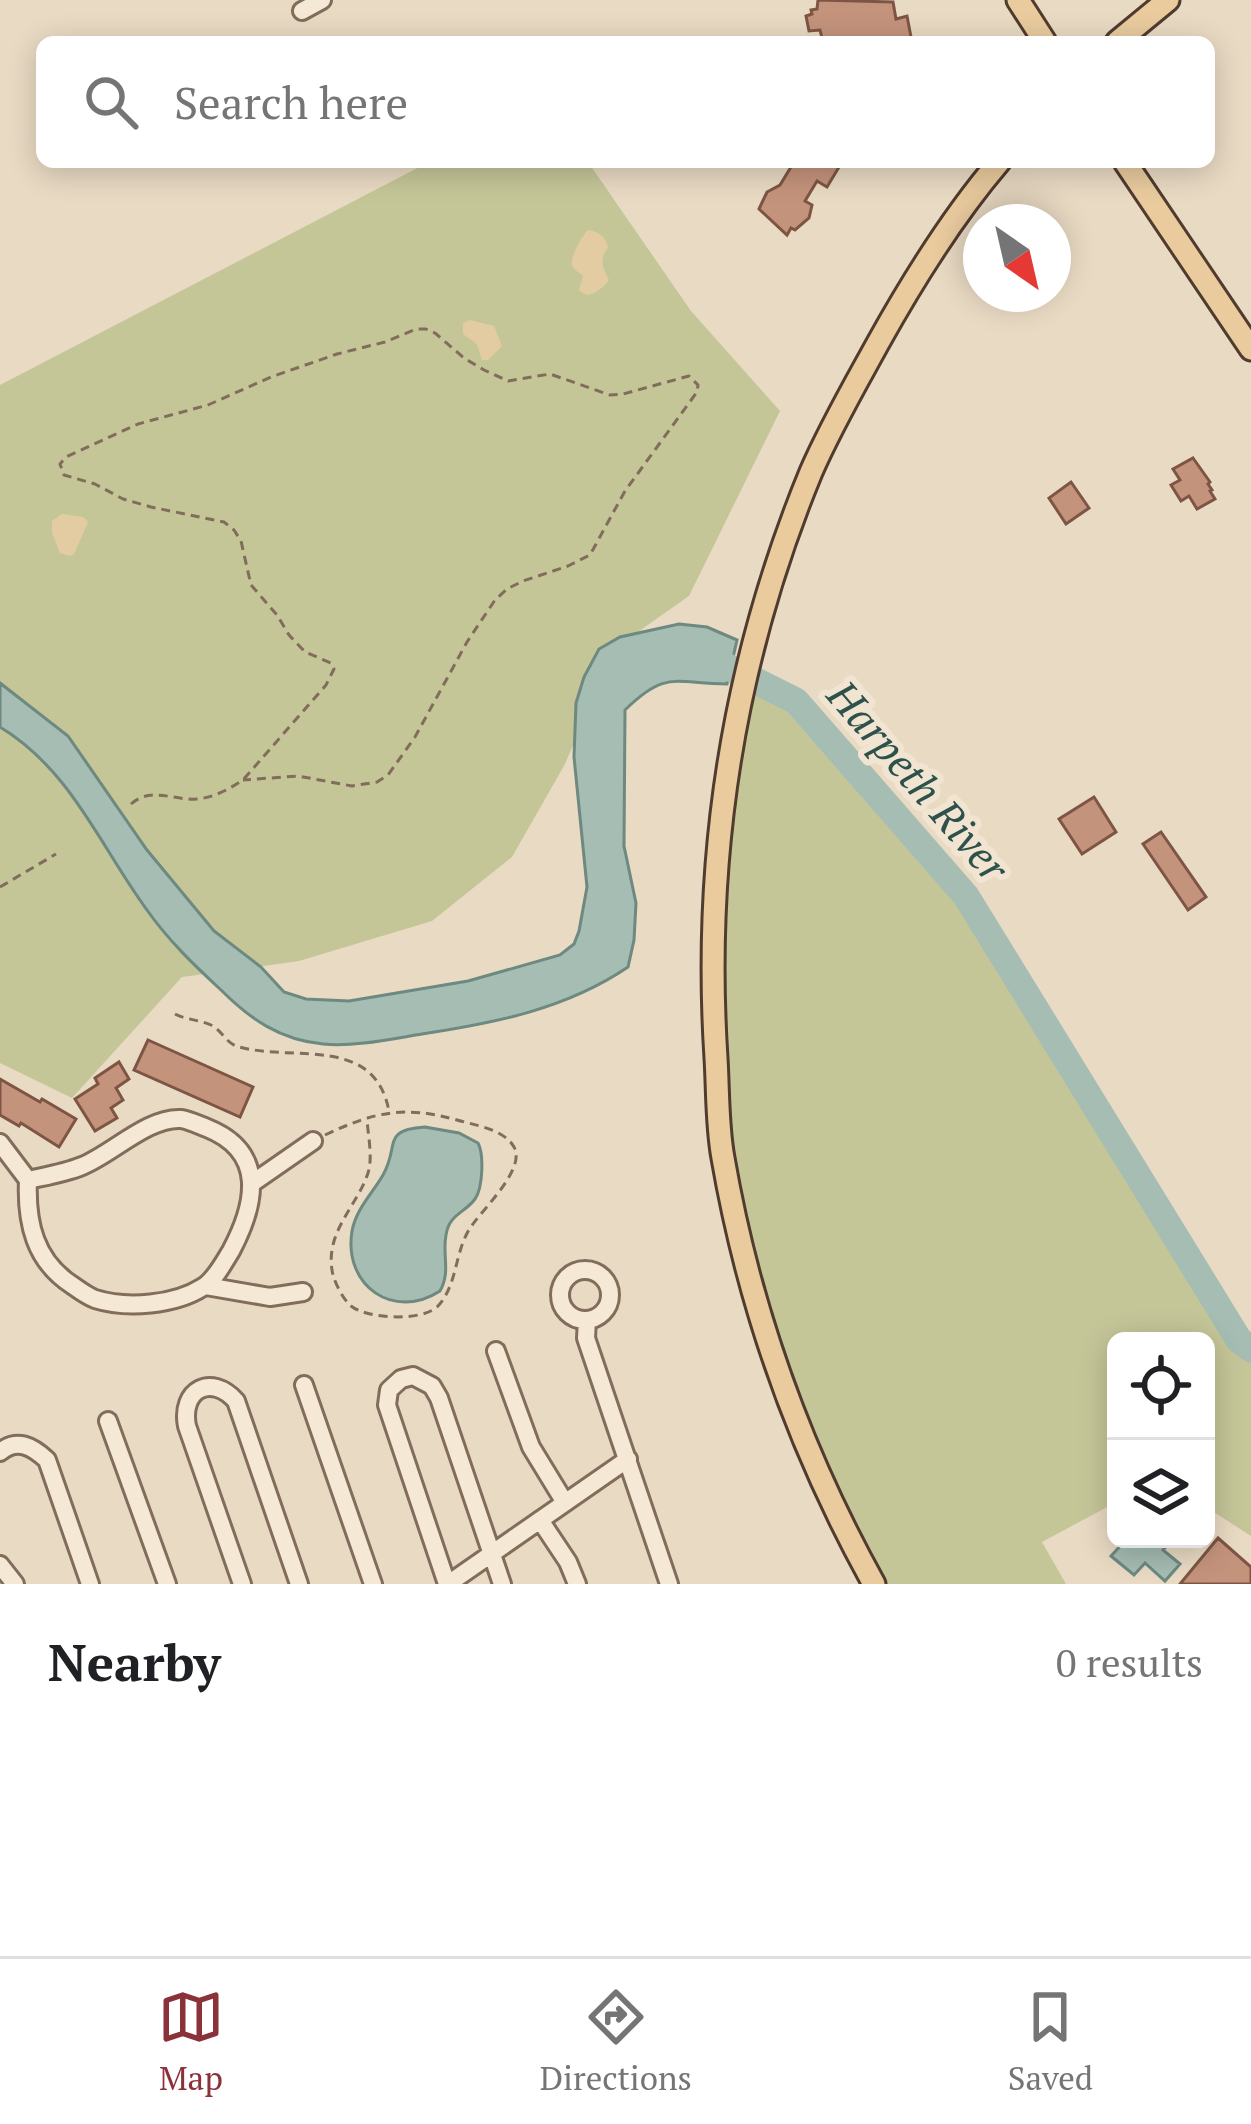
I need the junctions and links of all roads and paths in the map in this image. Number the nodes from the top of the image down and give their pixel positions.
1 (322, 0) edge
2 (1018, 0) edge
3 (1168, 0) edge
4 (302, 10) dead end
5 (1041, 36) edge
6 (1124, 36) edge
7 (995, 168) edge
8 (1129, 168) edge
9 (1251, 349) edge
10 (244, 780) junction
11 (131, 804) dead end
12 (56, 854) dead end
13 (0, 887) edge
14 (175, 1014) dead end
15 (389, 1112) junction
16 (367, 1119) junction
17 (313, 1141) joint
18 (0, 1144) edge
19 (28, 1180) junction
20 (251, 1184) junction
21 (206, 1286) junction
22 (303, 1292) dead end
23 (586, 1320) dead end
24 (496, 1351) dead end
25 (304, 1385) dead end
26 (108, 1420) dead end
27 (0, 1453) edge
28 (628, 1459) junction
29 (564, 1501) junction
30 (540, 1520) junction
31 (491, 1553) junction
32 (89, 1584) edge
33 (166, 1584) edge
34 (242, 1584) edge
35 (299, 1584) edge
36 (373, 1584) edge
37 (448, 1584) edge
38 (502, 1584) edge
39 (577, 1584) edge
40 (669, 1584) edge
41 (874, 1584) edge

1 - 4 street
2 - 5 main road
3 - 6 main road
7 - 41 main road
8 - 9 main road
10 - 10 path
10 - 11 path
12 - 13 path
14 - 15 path
15 - 16 path
15 - 16 path
16 - 17 path
17 - 20 street
18 - 19 street
19 - 20 street
19 - 21 street
20 - 21 street
21 - 22 street
23 - 28 street
24 - 29 street
25 - 36 street
26 - 33 street
27 - 32 street
28 - 29 street
28 - 40 street
29 - 30 street
30 - 31 street
30 - 39 street
31 - 37 street
31 - 37 street
31 - 38 street
34 - 35 street

